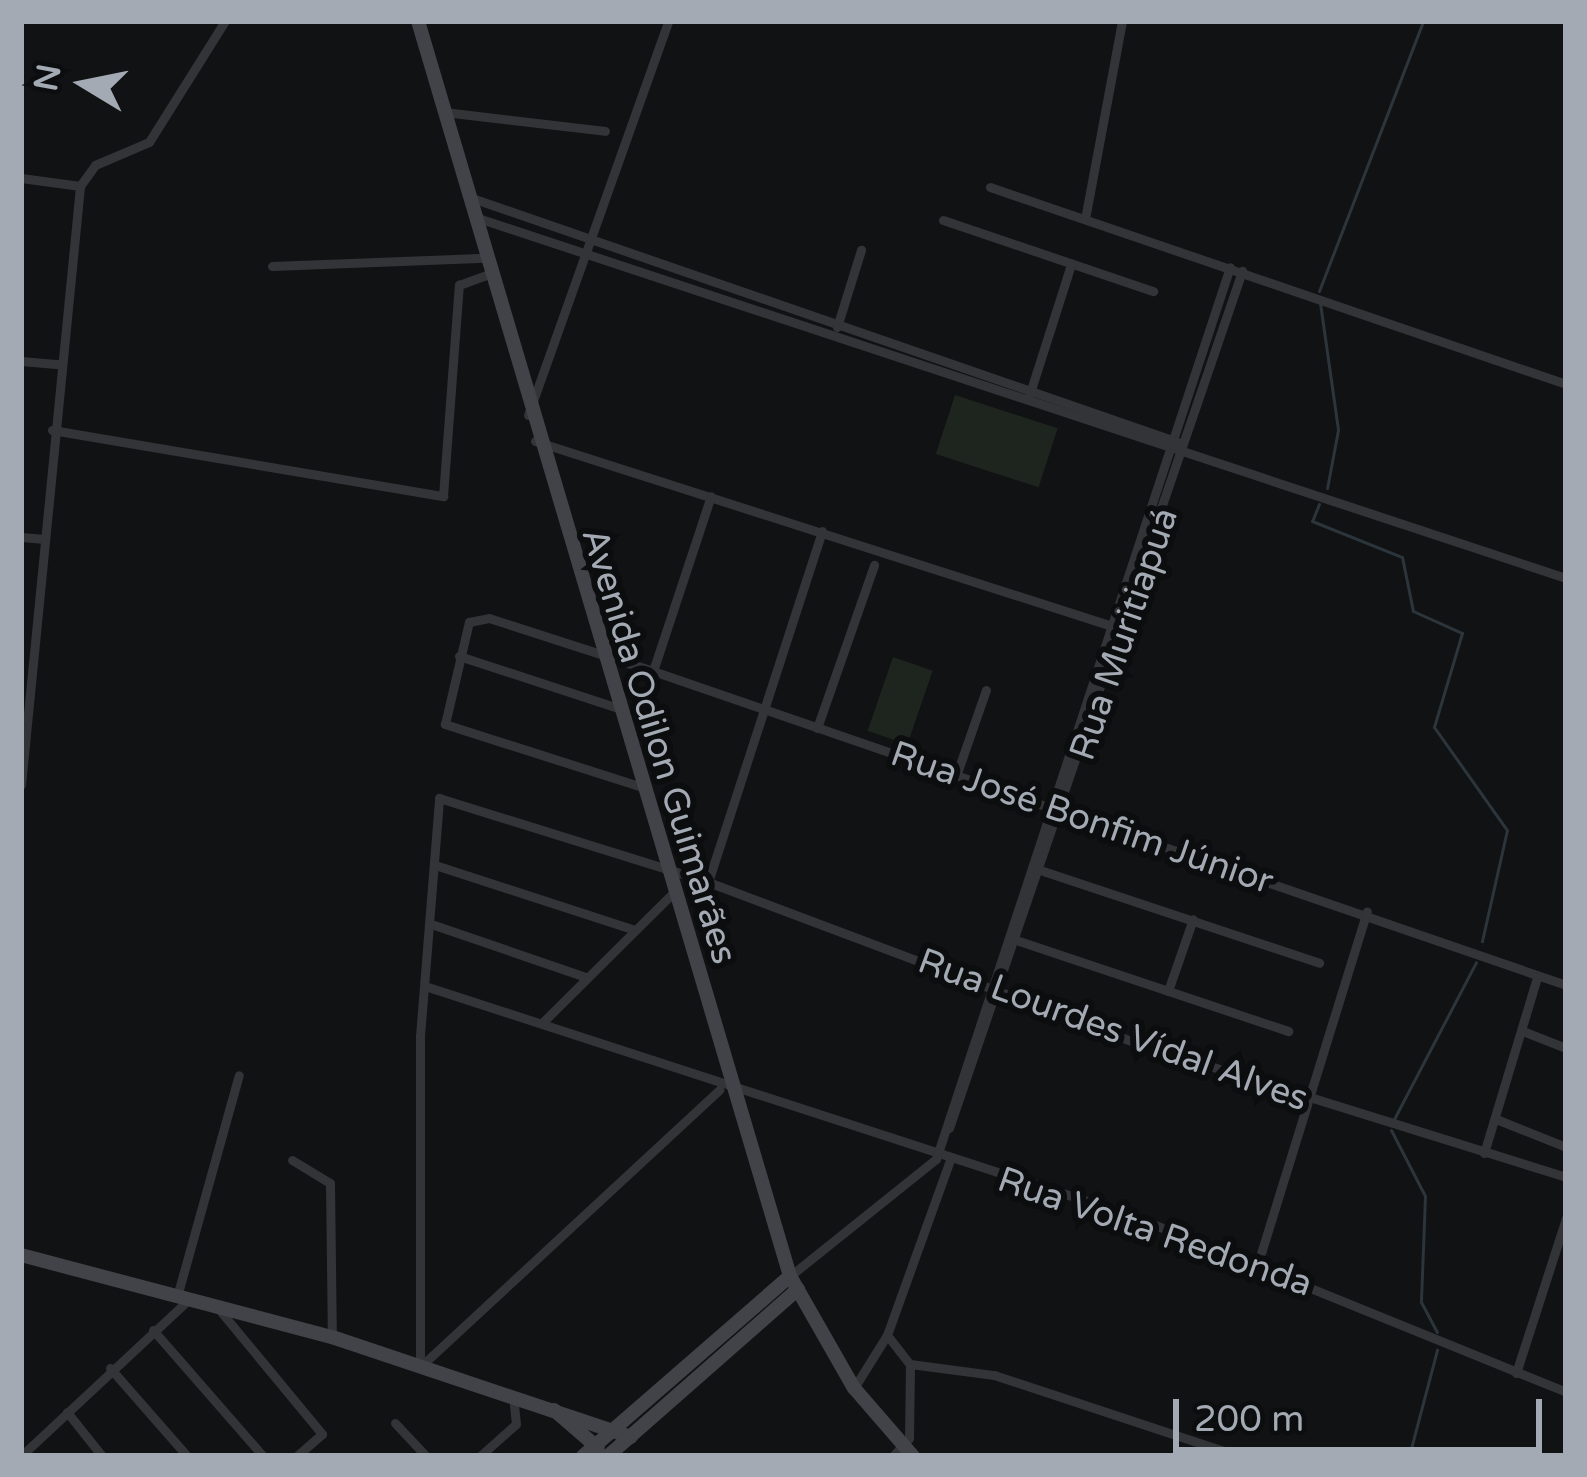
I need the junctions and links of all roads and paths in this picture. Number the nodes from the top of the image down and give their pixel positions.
1 (225, 21) edge
2 (418, 21) edge
3 (668, 21) edge
4 (1122, 21) edge
5 (444, 112) junction
6 (605, 130) dead end
7 (21, 178) edge
8 (80, 186) junction
9 (990, 187) dead end
10 (470, 197) junction
11 (475, 217) junction
12 (1085, 219) junction
13 (943, 220) dead end
14 (591, 242) junction
15 (861, 250) dead end
16 (585, 257) junction
17 (485, 258) junction
18 (1071, 264) junction
19 (272, 266) dead end
20 (1236, 269) junction
21 (489, 274) junction
22 (1153, 291) dead end
23 (837, 326) junction
24 (21, 361) edge
25 (59, 364) junction
26 (1566, 384) edge
27 (1031, 390) junction
28 (1026, 406) junction
29 (528, 415) junction
30 (52, 430) junction
31 (1176, 440) junction
32 (535, 441) junction
33 (1186, 452) junction
34 (1171, 454) junction
35 (711, 496) junction
36 (822, 531) junction
37 (21, 537) edge
38 (42, 538) junction
39 (874, 565) dead end
40 (1566, 578) edge
41 (1112, 626) junction
42 (1125, 630) junction
43 (597, 653) junction
44 (459, 656) junction
45 (653, 671) junction
46 (986, 690) dead end
47 (615, 707) junction
48 (761, 708) junction
49 (24, 712) edge
50 (817, 728) junction
51 (956, 776) junction
52 (21, 785) edge
53 (639, 786) junction
54 (1057, 811) junction
55 (435, 865) junction
56 (664, 868) junction
57 (1043, 872) junction
58 (708, 881) junction
59 (673, 893) junction
60 (1367, 911) junction
61 (1192, 919) junction
62 (434, 925) junction
63 (632, 929) junction
64 (1019, 941) junction
65 (1319, 963) dead end
66 (586, 977) junction
67 (1538, 978) junction
68 (1566, 986) edge
69 (428, 987) junction
70 (989, 989) junction
71 (1168, 991) junction
72 (1001, 994) junction
73 (542, 1023) junction
74 (1288, 1031) dead end
75 (1525, 1032) junction
76 (1566, 1048) edge
77 (239, 1075) dead end
78 (727, 1093) junction
79 (1306, 1100) junction
80 (1496, 1120) junction
81 (949, 1128) junction
82 (1566, 1147) edge
83 (1484, 1154) junction
84 (936, 1159) junction
85 (292, 1160) dead end
86 (949, 1163) junction
87 (1566, 1177) edge
88 (1566, 1219) edge
89 (21, 1255) edge
90 (1258, 1263) junction
91 (794, 1283) junction
92 (185, 1295) junction
93 (214, 1303) junction
94 (153, 1330) junction
95 (887, 1335) junction
96 (332, 1337) junction
97 (910, 1364) junction
98 (420, 1367) junction
99 (110, 1368) junction
100 (1516, 1373) junction
101 (854, 1388) junction
102 (1566, 1392) edge
103 (513, 1397) junction
104 (554, 1410) junction
105 (67, 1412) junction
106 (395, 1423) dead end
107 (623, 1434) junction
108 (600, 1453) edge
109 (906, 1454) edge
110 (21, 1456) edge
111 (102, 1456) edge
112 (187, 1456) edge
113 (262, 1456) edge
114 (297, 1456) edge
115 (426, 1456) edge
116 (480, 1456) edge
117 (1240, 1456) edge

1 - 8 street
2 - 5 street, Avenida Odilon Guimarães
3 - 14 street
4 - 12 street
5 - 6 street
5 - 10 street, Avenida Odilon Guimarães
7 - 8 street
8 - 25 street
9 - 12 street
10 - 11 street, Avenida Odilon Guimarães
10 - 14 street
11 - 16 street
11 - 17 street, Avenida Odilon Guimarães
12 - 20 street
13 - 18 street
14 - 16 street
14 - 23 street
15 - 23 street
16 - 28 street
16 - 29 street
17 - 19 street
17 - 21 street, Avenida Odilon Guimarães
18 - 22 street
18 - 27 street
20 - 26 street
20 - 31 street, Rua Muritiapuá
20 - 33 street, Rua Muritiapuá
21 - 29 street, Avenida Odilon Guimarães
21 - 30 street
23 - 27 street
24 - 25 street
25 - 30 street
27 - 28 street
27 - 31 street
28 - 34 street
29 - 32 street, Avenida Odilon Guimarães
30 - 38 street
31 - 33 street
31 - 34 street, Rua Muritiapuá
32 - 35 street
32 - 43 street, Avenida Odilon Guimarães
33 - 34 street
33 - 40 street
33 - 42 street, Rua Muritiapuá
34 - 41 street, Rua Muritiapuá
35 - 36 street
35 - 45 street
36 - 41 street
36 - 48 street
37 - 38 street
38 - 49 street
39 - 50 street
41 - 42 street
41 - 54 street, Rua Muritiapuá
42 - 54 street, Rua Muritiapuá
43 - 44 street, Rua José Bonfim Júnior
43 - 45 street, Rua José Bonfim Júnior
43 - 47 street, Avenida Odilon Guimarães
44 - 47 street
44 - 53 street
45 - 48 street, Rua José Bonfim Júnior
46 - 51 street
47 - 53 street, Avenida Odilon Guimarães
48 - 50 street, Rua José Bonfim Júnior
48 - 58 street
49 - 52 street
50 - 51 street, Rua José Bonfim Júnior
51 - 54 street, Rua José Bonfim Júnior
53 - 56 street, Avenida Odilon Guimarães
54 - 57 street, Rua Muritiapuá
54 - 60 street, Rua José Bonfim Júnior
54 - 70 street, Rua Muritiapuá
55 - 56 street, Rua Lourdes Vídal Alves
55 - 62 street
55 - 63 street
56 - 58 street, Rua Lourdes Vídal Alves
56 - 59 street, Avenida Odilon Guimarães
57 - 61 street
57 - 64 street, Rua Muritiapuá
58 - 70 street, Rua Lourdes Vídal Alves
59 - 63 street
59 - 78 street, Avenida Odilon Guimarães
60 - 67 street, Rua José Bonfim Júnior
60 - 79 street
61 - 65 street
61 - 71 street
62 - 66 street
62 - 69 street
63 - 66 street
64 - 71 street
64 - 72 street, Rua Muritiapuá
66 - 73 street
67 - 68 street, Rua José Bonfim Júnior
67 - 75 street
69 - 73 street, Rua Volta Redonda
69 - 98 street
70 - 72 street, Rua Lourdes Vídal Alves
70 - 81 street, Rua Muritiapuá
71 - 74 street
72 - 79 street, Rua Lourdes Vídal Alves
72 - 81 street, Rua Muritiapuá
73 - 78 street, Rua Volta Redonda
75 - 76 street
75 - 80 street
77 - 92 street
78 - 84 street, Rua Volta Redonda
78 - 91 street, Avenida Odilon Guimarães
78 - 98 street
79 - 83 street, Rua Lourdes Vídal Alves
79 - 90 street
80 - 82 street
80 - 83 street
81 - 84 street, Rua Muritiapuá
83 - 87 street, Rua Lourdes Vídal Alves
84 - 86 street, Rua Volta Redonda
84 - 91 street
85 - 96 street
86 - 90 street, Rua Volta Redonda
86 - 95 street
88 - 100 street
89 - 92 street
90 - 100 street, Rua Volta Redonda
91 - 101 street, Avenida Odilon Guimarães
91 - 107 street
92 - 93 street
92 - 94 street
93 - 96 street
93 - 114 street
94 - 99 street
94 - 113 street
95 - 97 street
95 - 101 street
96 - 98 street
97 - 109 street
97 - 117 street
98 - 103 street
99 - 105 street
99 - 112 street
100 - 102 street, Rua Volta Redonda
101 - 109 street, Avenida Odilon Guimarães
103 - 104 street
103 - 116 street
104 - 107 street
104 - 108 street
105 - 110 street
105 - 111 street
106 - 115 street
107 - 108 street

